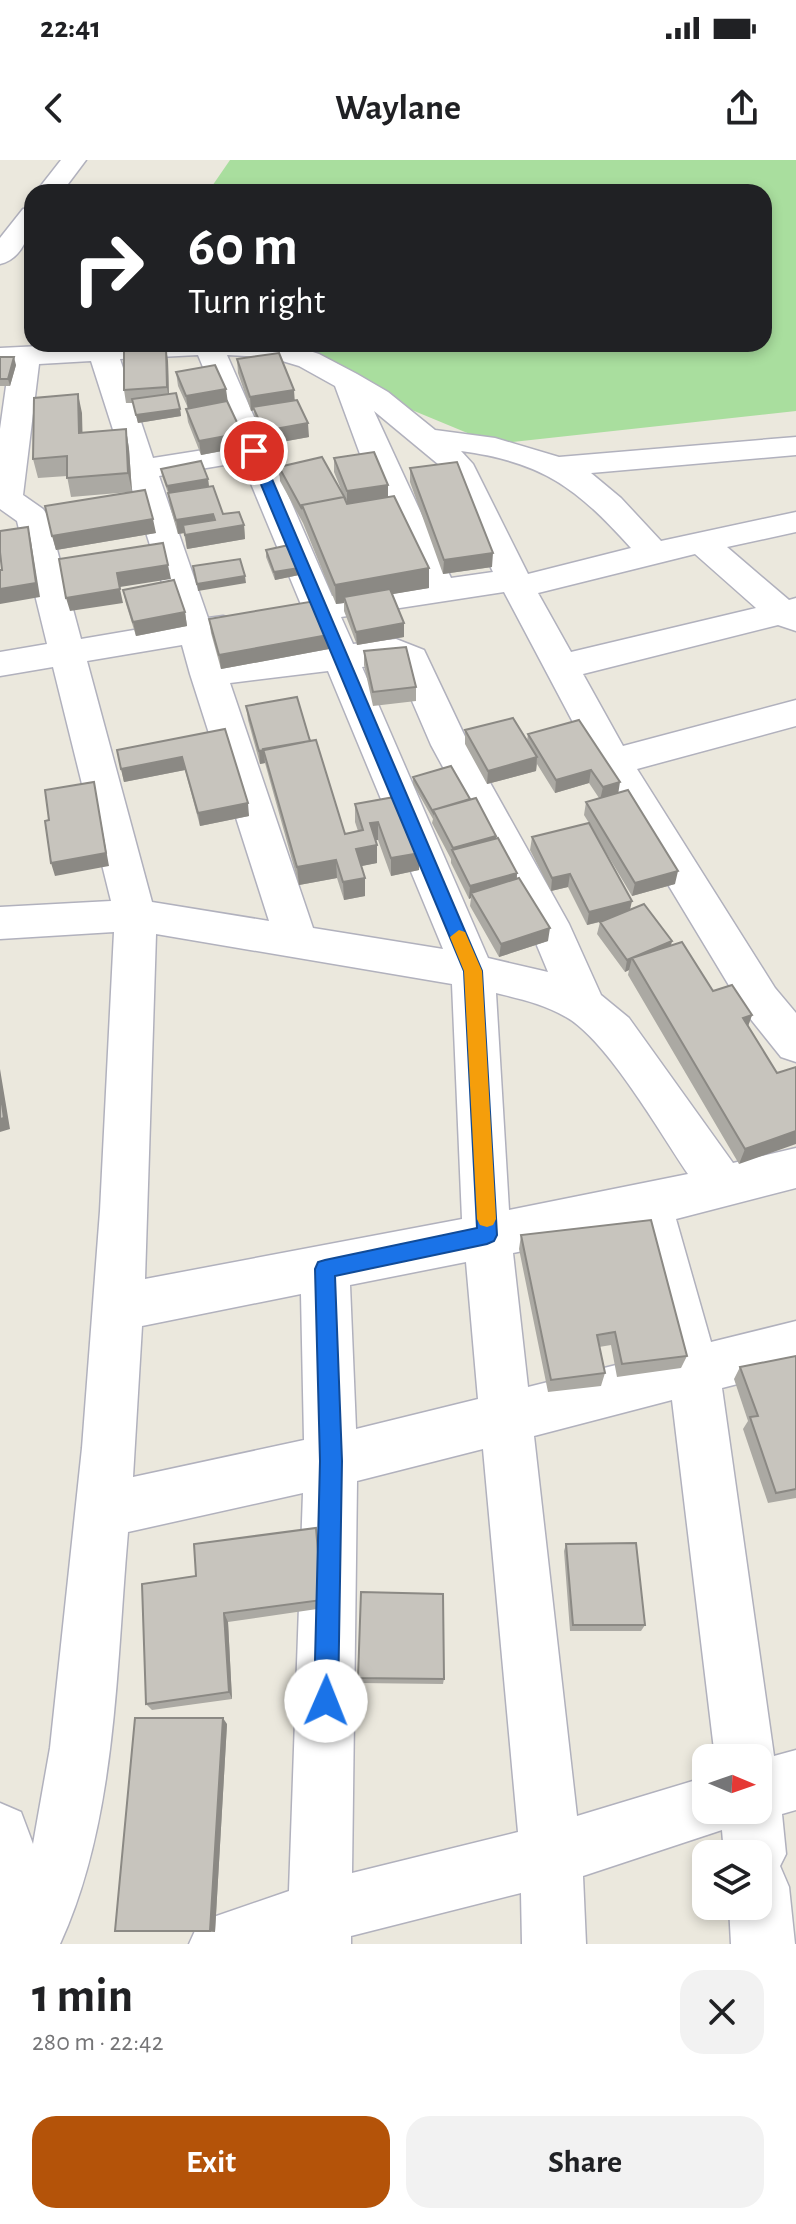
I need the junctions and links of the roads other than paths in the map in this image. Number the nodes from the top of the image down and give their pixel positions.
1 (74, 160) edge
2 (55, 184) edge
3 (24, 225) edge
4 (0, 256) edge
5 (118, 352) edge
6 (212, 352) edge
7 (284, 352) edge
8 (103, 353) junction
9 (13, 357) edge
10 (347, 380) junction
11 (430, 439) junction
12 (796, 446) edge
13 (254, 451) junction
14 (553, 467) junction
15 (137, 487) junction
16 (25, 506) edge
17 (796, 522) edge
18 (701, 542) junction
19 (654, 553) junction
20 (516, 584) junction
21 (440, 591) junction
22 (308, 612) junction
23 (791, 614) edge
24 (252, 622) edge
25 (195, 632) junction
26 (67, 652) junction
27 (343, 659) junction
28 (0, 664) edge
29 (561, 667) junction
30 (208, 674) junction
31 (796, 713) edge
32 (613, 762) junction
33 (135, 915) junction
34 (0, 923) edge
35 (296, 939) junction
36 (473, 971) junction
37 (585, 1006) junction
38 (796, 1044) edge
39 (794, 1172) edge
40 (722, 1185) junction
41 (648, 1205) junction
42 (487, 1235) junction
43 (325, 1269) junction
44 (120, 1307) junction
45 (796, 1345) edge
46 (694, 1370) junction
47 (508, 1418) junction
48 (331, 1461) junction
49 (104, 1510) junction
50 (743, 1744) edge
51 (796, 1780) edge
52 (772, 1787) edge
53 (692, 1811) edge
54 (0, 1833) edge
55 (551, 1855) junction
56 (761, 1920) edge
57 (320, 1928) edge
58 (25, 1944) edge
59 (221, 1944) edge
60 (554, 1944) edge
61 (763, 1944) edge

1 - 2 street
3 - 4 street
5 - 8 street
6 - 13 street
7 - 10 street
8 - 9 street
8 - 15 street
9 - 16 street
10 - 11 street
10 - 21 street
11 - 14 street
11 - 20 street
12 - 14 street
13 - 15 street
13 - 22 street
14 - 19 street
15 - 25 street
16 - 26 street
17 - 18 street
18 - 19 street
18 - 23 street
19 - 20 street
20 - 21 street
20 - 29 street
21 - 22 street
22 - 27 street
23 - 29 street
24 - 25 street
25 - 26 street
25 - 30 street
26 - 28 street
26 - 33 street
27 - 30 street
27 - 36 street
27 - 37 street
29 - 32 street
30 - 35 street
31 - 32 street
32 - 38 street
33 - 34 street
33 - 35 street
33 - 44 street
35 - 36 street
36 - 37 street
36 - 42 street
37 - 40 street
39 - 40 street
40 - 41 street
41 - 42 street
41 - 46 street
42 - 43 street
42 - 47 street
43 - 44 street
43 - 48 street
44 - 49 street
45 - 46 street
46 - 47 street
46 - 50 street
47 - 48 street
47 - 55 street
48 - 49 street
48 - 57 street
49 - 58 street
51 - 52 street
53 - 55 street
54 - 58 street
55 - 57 street
55 - 60 street
56 - 61 street
57 - 59 street

